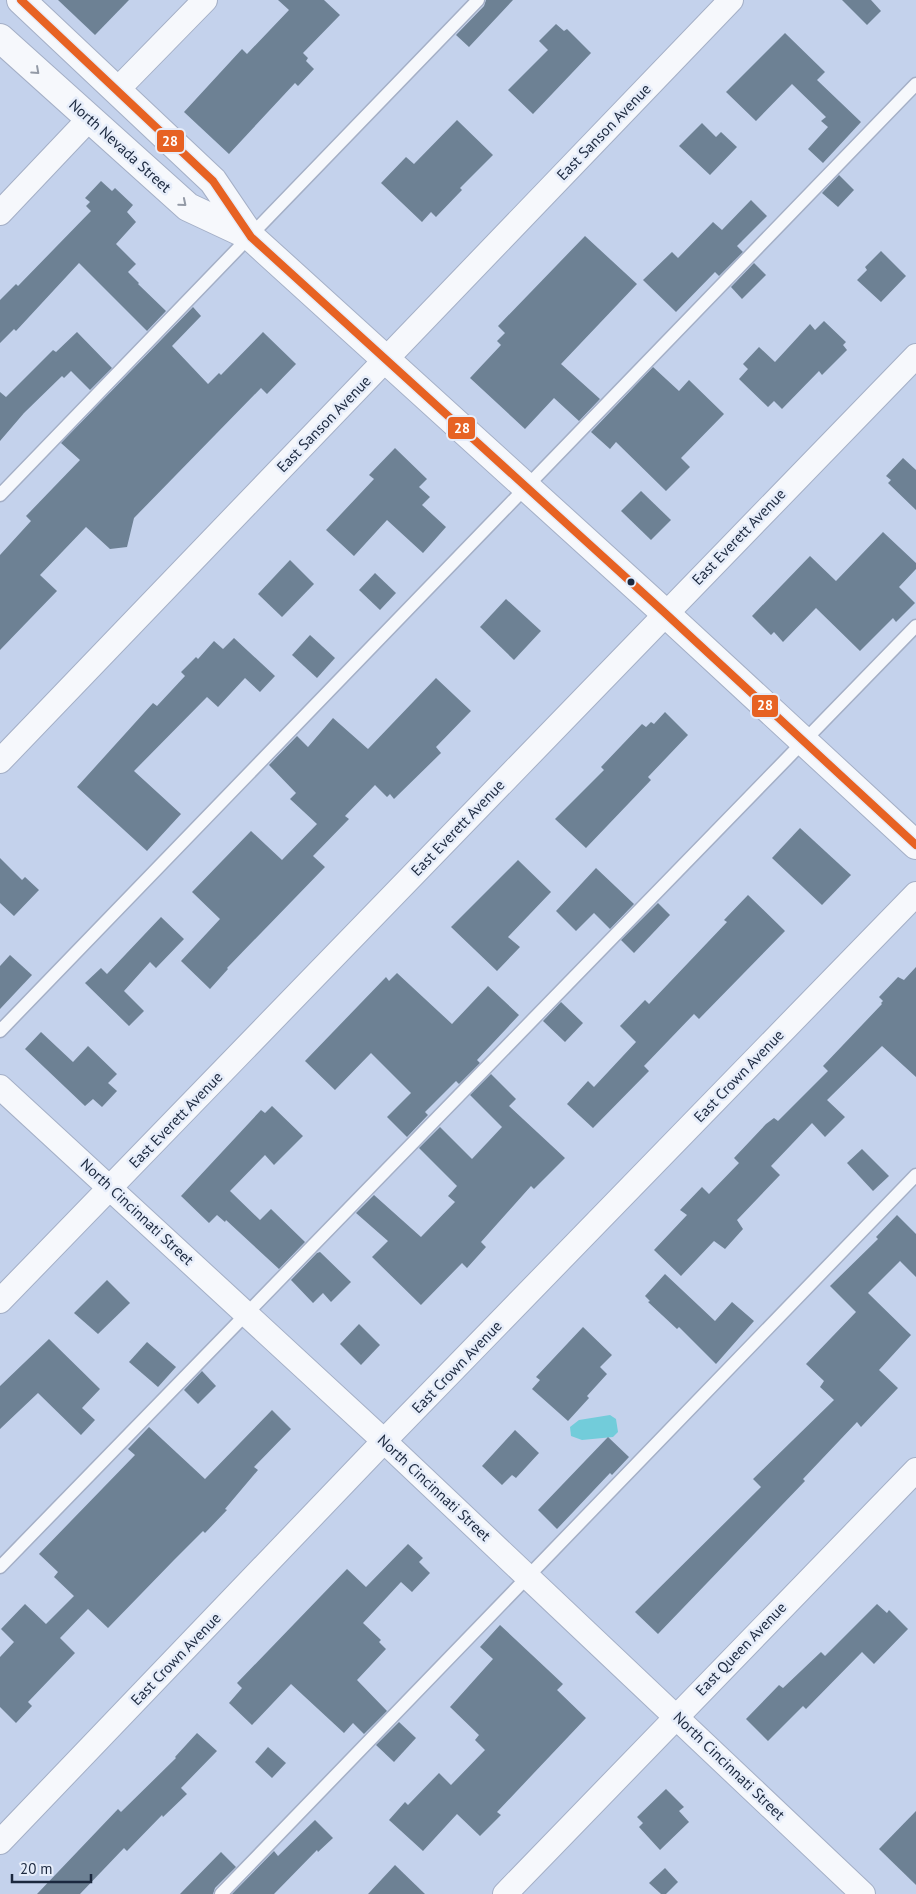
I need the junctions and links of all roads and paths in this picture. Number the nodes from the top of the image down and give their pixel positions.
1 (21, 0) edge
2 (205, 0) edge
3 (478, 0) edge
4 (731, 0) edge
5 (0, 38) edge
6 (916, 84) edge
7 (117, 90) junction
8 (90, 118) junction
9 (0, 213) edge
10 (251, 237) junction
11 (916, 356) edge
12 (386, 358) junction
13 (526, 486) junction
14 (0, 495) edge
15 (665, 613) junction
16 (916, 626) edge
17 (804, 742) junction
18 (0, 761) edge
19 (916, 846) edge
20 (916, 894) edge
21 (0, 1031) edge
22 (0, 1087) edge
23 (916, 1175) edge
24 (111, 1188) junction
25 (0, 1302) edge
26 (247, 1314) junction
27 (384, 1441) junction
28 (916, 1470) edge
29 (0, 1567) edge
30 (528, 1576) junction
31 (676, 1716) junction
32 (0, 1842) edge
33 (221, 1894) edge
34 (505, 1894) edge
35 (863, 1894) edge

1 - 7 main road, North Nevada Street
2 - 7 street
3 - 10 lane
4 - 12 street, East Sanson Avenue
5 -> 8 main road, North Nevada Street
6 - 13 lane
7 - 10 main road, North Nevada Street
8 - 9 street
8 -> 10 main road, North Nevada Street
10 - 12 main road, North Nevada Street
10 - 14 lane
11 - 15 street, East Everett Avenue
12 - 13 main road, North Nevada Street
12 - 18 street, East Sanson Avenue
13 - 15 main road, North Nevada Street
13 - 21 lane
15 - 17 main road, North Nevada Street
15 - 24 street, East Everett Avenue
16 - 17 lane
17 - 19 main road, North Nevada Street
17 - 26 lane
20 - 27 street, East Crown Avenue
22 - 24 street, North Cincinnati Street
23 - 30 lane
24 - 25 street, East Everett Avenue
24 - 26 street, North Cincinnati Street
26 - 27 street, North Cincinnati Street
26 - 29 lane
27 - 30 street, North Cincinnati Street
27 - 32 street, East Crown Avenue
28 - 31 street, East Queen Avenue
30 - 31 street, North Cincinnati Street
30 - 33 lane
31 - 34 street, East Queen Avenue
31 - 35 street, North Cincinnati Street

